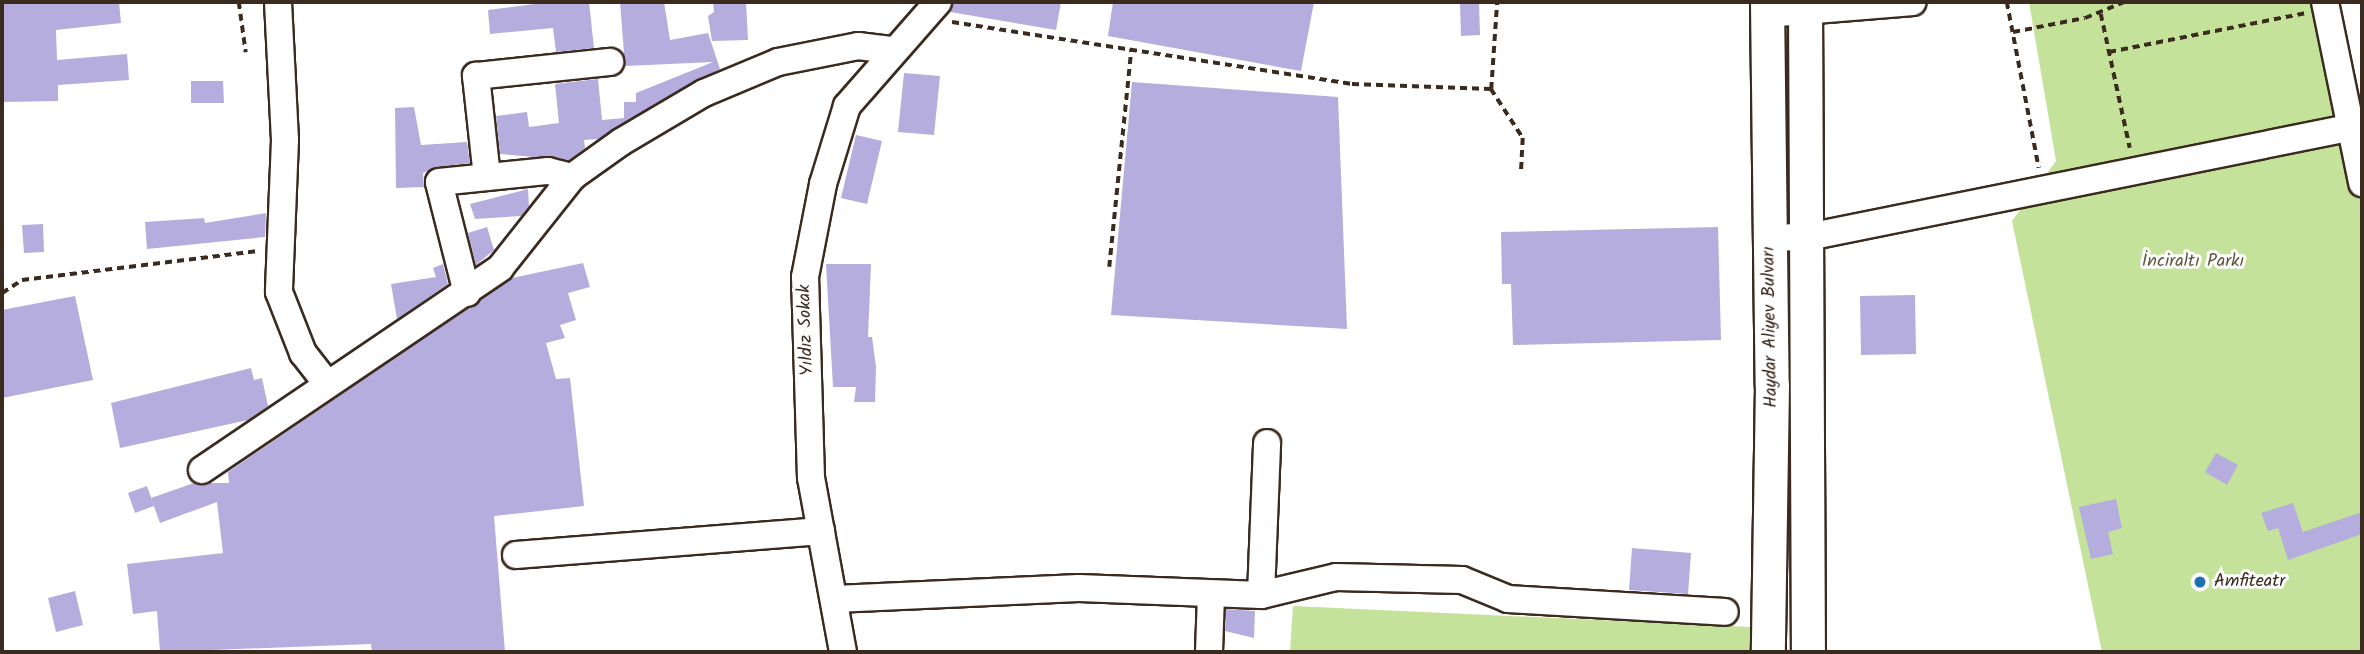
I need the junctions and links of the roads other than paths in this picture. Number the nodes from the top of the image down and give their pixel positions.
1 (278, 2) edge
2 (1913, 2) edge
3 (2326, 5) edge
4 (1805, 7) edge
5 (1767, 8) edge
6 (932, 10) edge
7 (894, 50) junction
8 (610, 62) dead end
9 (2348, 128) junction
10 (487, 177) junction
11 (572, 177) junction
12 (2362, 183) edge
13 (1808, 237) junction
14 (1770, 238) junction
15 (467, 293) junction
16 (327, 384) junction
17 (1267, 443) dead end
18 (201, 470) dead end
19 (821, 531) junction
20 (516, 555) dead end
21 (1211, 594) junction
22 (1261, 595) junction
23 (835, 599) junction
24 (1725, 612) dead end
25 (844, 652) edge
26 (1209, 652) edge
27 (1768, 652) edge
28 (1808, 652) edge

1 - 16 street
2 - 4 street
3 - 9 street
4 - 5 street
4 - 13 main road, Haydar Aliyev Bulvarı
5 - 14 main road, Haydar Aliyev Bulvarı
6 - 7 street, Yıldız Sokak
7 - 11 street
7 - 19 street, Yıldız Sokak
8 - 10 street
9 - 12 street
9 - 13 street
10 - 11 street
10 - 15 street
11 - 15 street
13 - 14 street
13 - 28 main road, Haydar Aliyev Bulvarı
14 - 27 main road, Haydar Aliyev Bulvarı
15 - 16 street
16 - 18 street
17 - 22 street
19 - 20 street
19 - 23 street, Yıldız Sokak
21 - 22 street
21 - 23 street
21 - 26 street
22 - 24 street
23 - 25 street, Yıldız Sokak

